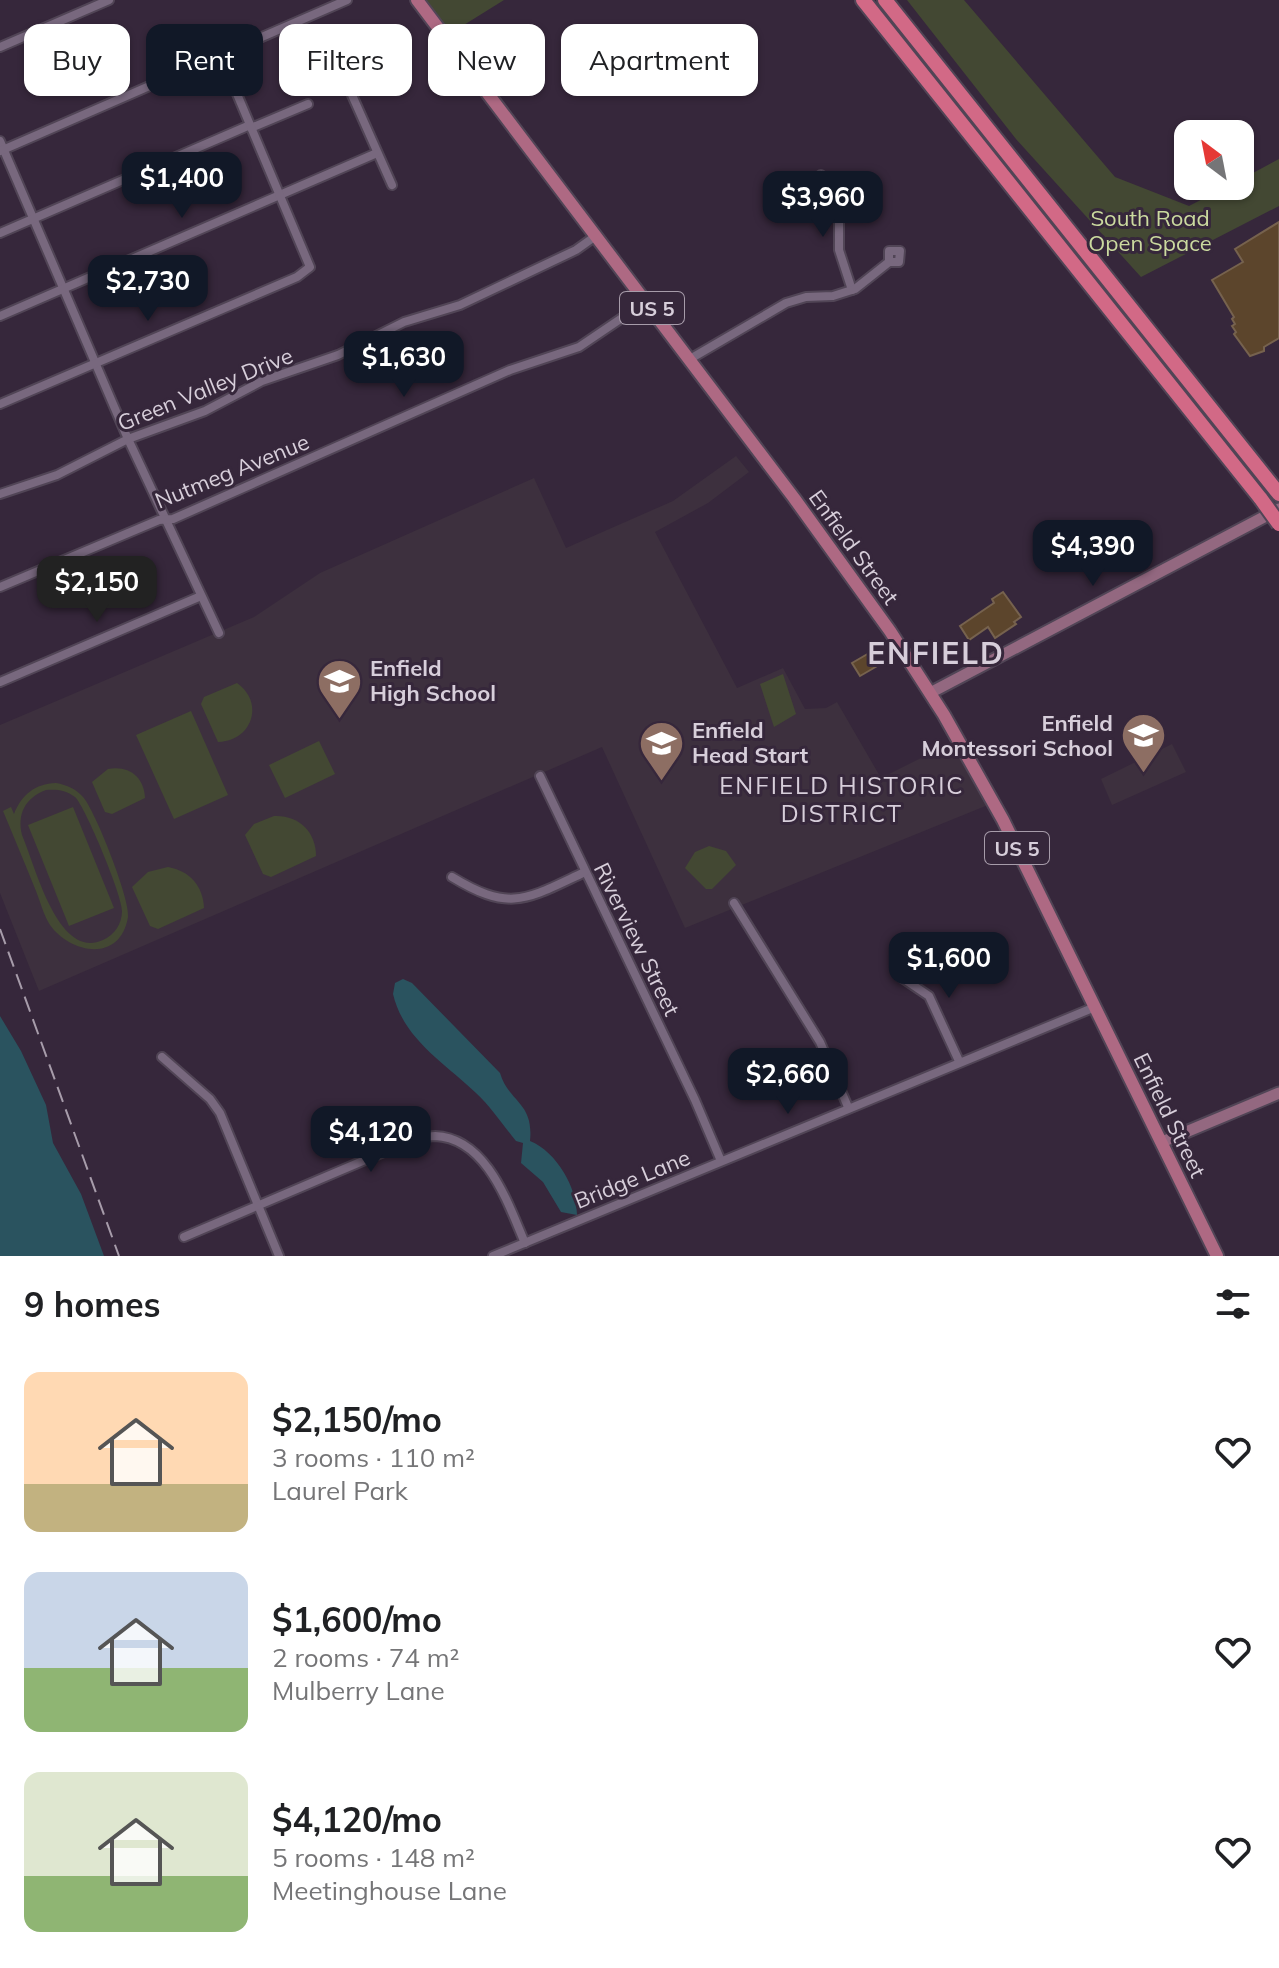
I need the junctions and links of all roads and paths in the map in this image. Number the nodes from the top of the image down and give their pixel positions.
1 (109, 0) edge
2 (347, 0) edge
3 (417, 0) edge
4 (863, 0) edge
5 (885, 0) edge
6 (263, 37) edge
7 (0, 47) edge
8 (146, 87) edge
9 (237, 96) edge
10 (352, 96) edge
11 (308, 104) dead end
12 (250, 127) junction
13 (1, 147) edge
14 (377, 153) junction
15 (821, 175) dead end
16 (392, 185) dead end
17 (279, 195) junction
18 (33, 219) junction
19 (0, 233) edge
20 (597, 235) junction
21 (889, 262) dead end
22 (62, 289) junction
23 (852, 290) junction
24 (647, 301) junction
25 (0, 316) edge
26 (690, 359) junction
27 (95, 364) junction
28 (0, 404) edge
29 (128, 439) junction
30 (1278, 492) edge
31 (0, 494) edge
32 (1279, 509) edge
33 (165, 518) junction
34 (1279, 524) edge
35 (0, 587) edge
36 (201, 596) junction
37 (219, 633) dead end
38 (0, 682) edge
39 (930, 693) junction
40 (540, 776) dead end
41 (585, 872) junction
42 (452, 877) dead end
43 (734, 903) dead end
44 (898, 975) dead end
45 (1095, 1007) junction
46 (162, 1057) dead end
47 (959, 1061) junction
48 (1279, 1093) edge
49 (848, 1107) junction
50 (1162, 1142) junction
51 (721, 1161) junction
52 (260, 1204) junction
53 (184, 1237) dead end
54 (525, 1243) junction
55 (279, 1256) edge
56 (493, 1256) edge
57 (1217, 1256) edge

1 - 7 street
2 - 6 street
3 - 20 main road, Enfield Street / US 5
4 - 34 highway, bridge
5 - 30 highway
8 - 13 street
9 - 12 street
10 - 14 street
11 - 12 street
12 - 17 street
12 - 18 street
13 - 18 street
14 - 16 street
14 - 17 street
15 - 23 street
17 - 22 street
17 - 27 street
18 - 19 street
18 - 22 street
20 - 24 main road, Enfield Street / US 5
20 - 29 street, Green Valley Drive
21 - 23 street
22 - 25 street
22 - 27 street
23 - 26 street
24 - 26 main road, Enfield Street / US 5
24 - 33 street, Nutmeg Avenue
26 - 39 main road, Enfield Street / US 5
27 - 28 street
27 - 29 street
29 - 31 street, Green Valley Drive
29 - 33 street
32 - 39 main road
33 - 35 street, Nutmeg Avenue
33 - 36 street
36 - 37 street
36 - 38 street
39 - 45 main road, Enfield Street / US 5
40 - 41 street, Riverview Street
41 - 42 street
41 - 51 street, Riverview Street
43 - 49 street
44 - 47 street
45 - 47 street, Bridge Lane
45 - 50 main road, Enfield Street / US 5
46 - 52 street
47 - 49 street, Bridge Lane
48 - 50 main road
49 - 51 street, Bridge Lane
50 - 57 main road, Enfield Street / US 5
51 - 54 street, Bridge Lane
52 - 53 street
52 - 54 street
52 - 55 street
54 - 56 street, Bridge Lane

